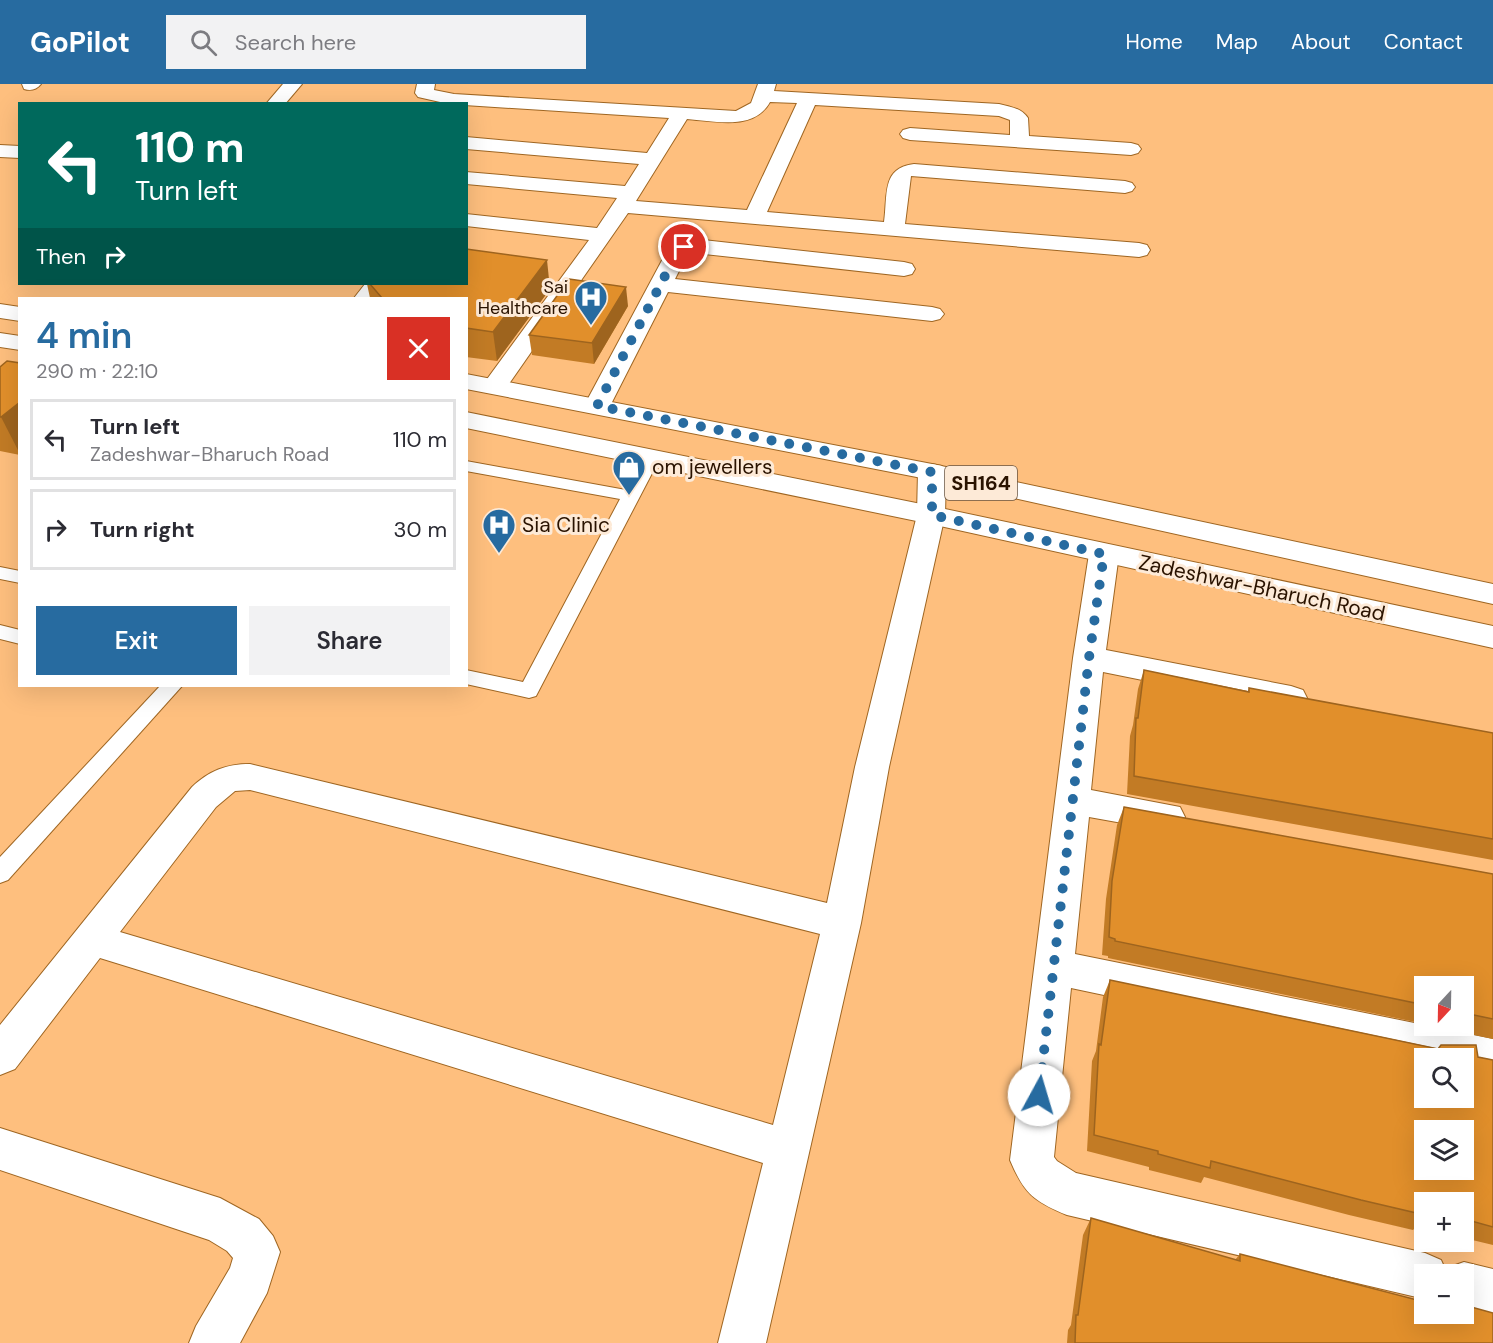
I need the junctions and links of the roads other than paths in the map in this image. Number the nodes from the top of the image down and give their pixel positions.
1 (293, 84) edge
2 (426, 84) edge
3 (765, 90) edge
4 (808, 99) junction
5 (277, 102) edge
6 (681, 114) junction
7 (910, 134) dead end
8 (1020, 141) junction
9 (475, 143) edge
10 (1131, 149) dead end
11 (0, 151) edge
12 (18, 152) edge
13 (653, 159) junction
14 (468, 161) edge
15 (468, 178) edge
16 (1125, 187) dead end
17 (627, 199) junction
18 (754, 217) junction
19 (468, 220) edge
20 (894, 229) junction
21 (603, 235) junction
22 (1139, 250) dead end
23 (904, 269) dead end
24 (661, 284) junction
25 (375, 285) edge
26 (366, 297) edge
27 (0, 311) edge
28 (18, 314) edge
29 (932, 314) dead end
30 (0, 340) edge
31 (18, 343) edge
32 (468, 381) edge
33 (495, 386) junction
34 (597, 406) junction
35 (468, 420) edge
36 (652, 456) junction
37 (468, 466) edge
38 (932, 472) junction
39 (631, 496) junction
40 (932, 515) junction
41 (1104, 554) junction
42 (0, 573) edge
43 (18, 577) edge
44 (1493, 594) edge
45 (0, 632) edge
46 (18, 636) edge
47 (1493, 637) edge
48 (1089, 658) junction
49 (468, 677) edge
50 (171, 687) edge
51 (1320, 704) edge
52 (1073, 800) junction
53 (1201, 824) edge
54 (0, 873) edge
55 (842, 923) junction
56 (93, 940) junction
57 (1053, 967) junction
58 (0, 1056) edge
59 (1493, 1058) edge
60 (788, 1150) junction
61 (2, 1155) edge
62 (1414, 1273) edge
63 (1474, 1287) edge
64 (1493, 1292) edge
65 (213, 1343) edge
66 (742, 1343) edge

1 - 5 street
2 - 6 street
3 - 4 street
3 - 6 street
4 - 8 street
4 - 18 street
6 - 13 street
7 - 8 street
8 - 10 street
9 - 13 street
9 - 14 street
11 - 12 street
13 - 17 street
15 - 17 street
16 - 20 street
17 - 18 street
17 - 21 street
18 - 20 street
19 - 21 street
20 - 22 street
21 - 33 street
23 - 24 street
24 - 29 street
24 - 34 street
25 - 26 street
27 - 28 street
30 - 31 street
32 - 33 street, Zadeshwar-Bharuch Road / SH164
33 - 34 street, Zadeshwar-Bharuch Road / SH164
34 - 38 street, Zadeshwar-Bharuch Road / SH164
35 - 36 street, Zadeshwar-Bharuch Road / SH164
36 - 39 lane
36 - 40 street, Zadeshwar-Bharuch Road / SH164
37 - 39 lane
38 - 40 street
38 - 44 street, Zadeshwar-Bharuch Road / SH164
39 - 49 lane
40 - 41 street, Zadeshwar-Bharuch Road / SH164
40 - 55 street
41 - 47 street, Zadeshwar-Bharuch Road / SH164
41 - 48 street
42 - 43 lane
45 - 46 lane
48 - 51 street
48 - 52 street
50 - 54 lane
52 - 53 street
52 - 57 street
55 - 56 street
55 - 60 street
56 - 58 street
56 - 60 street
57 - 59 street
57 - 62 street
60 - 66 street
61 - 65 street
63 - 64 street

